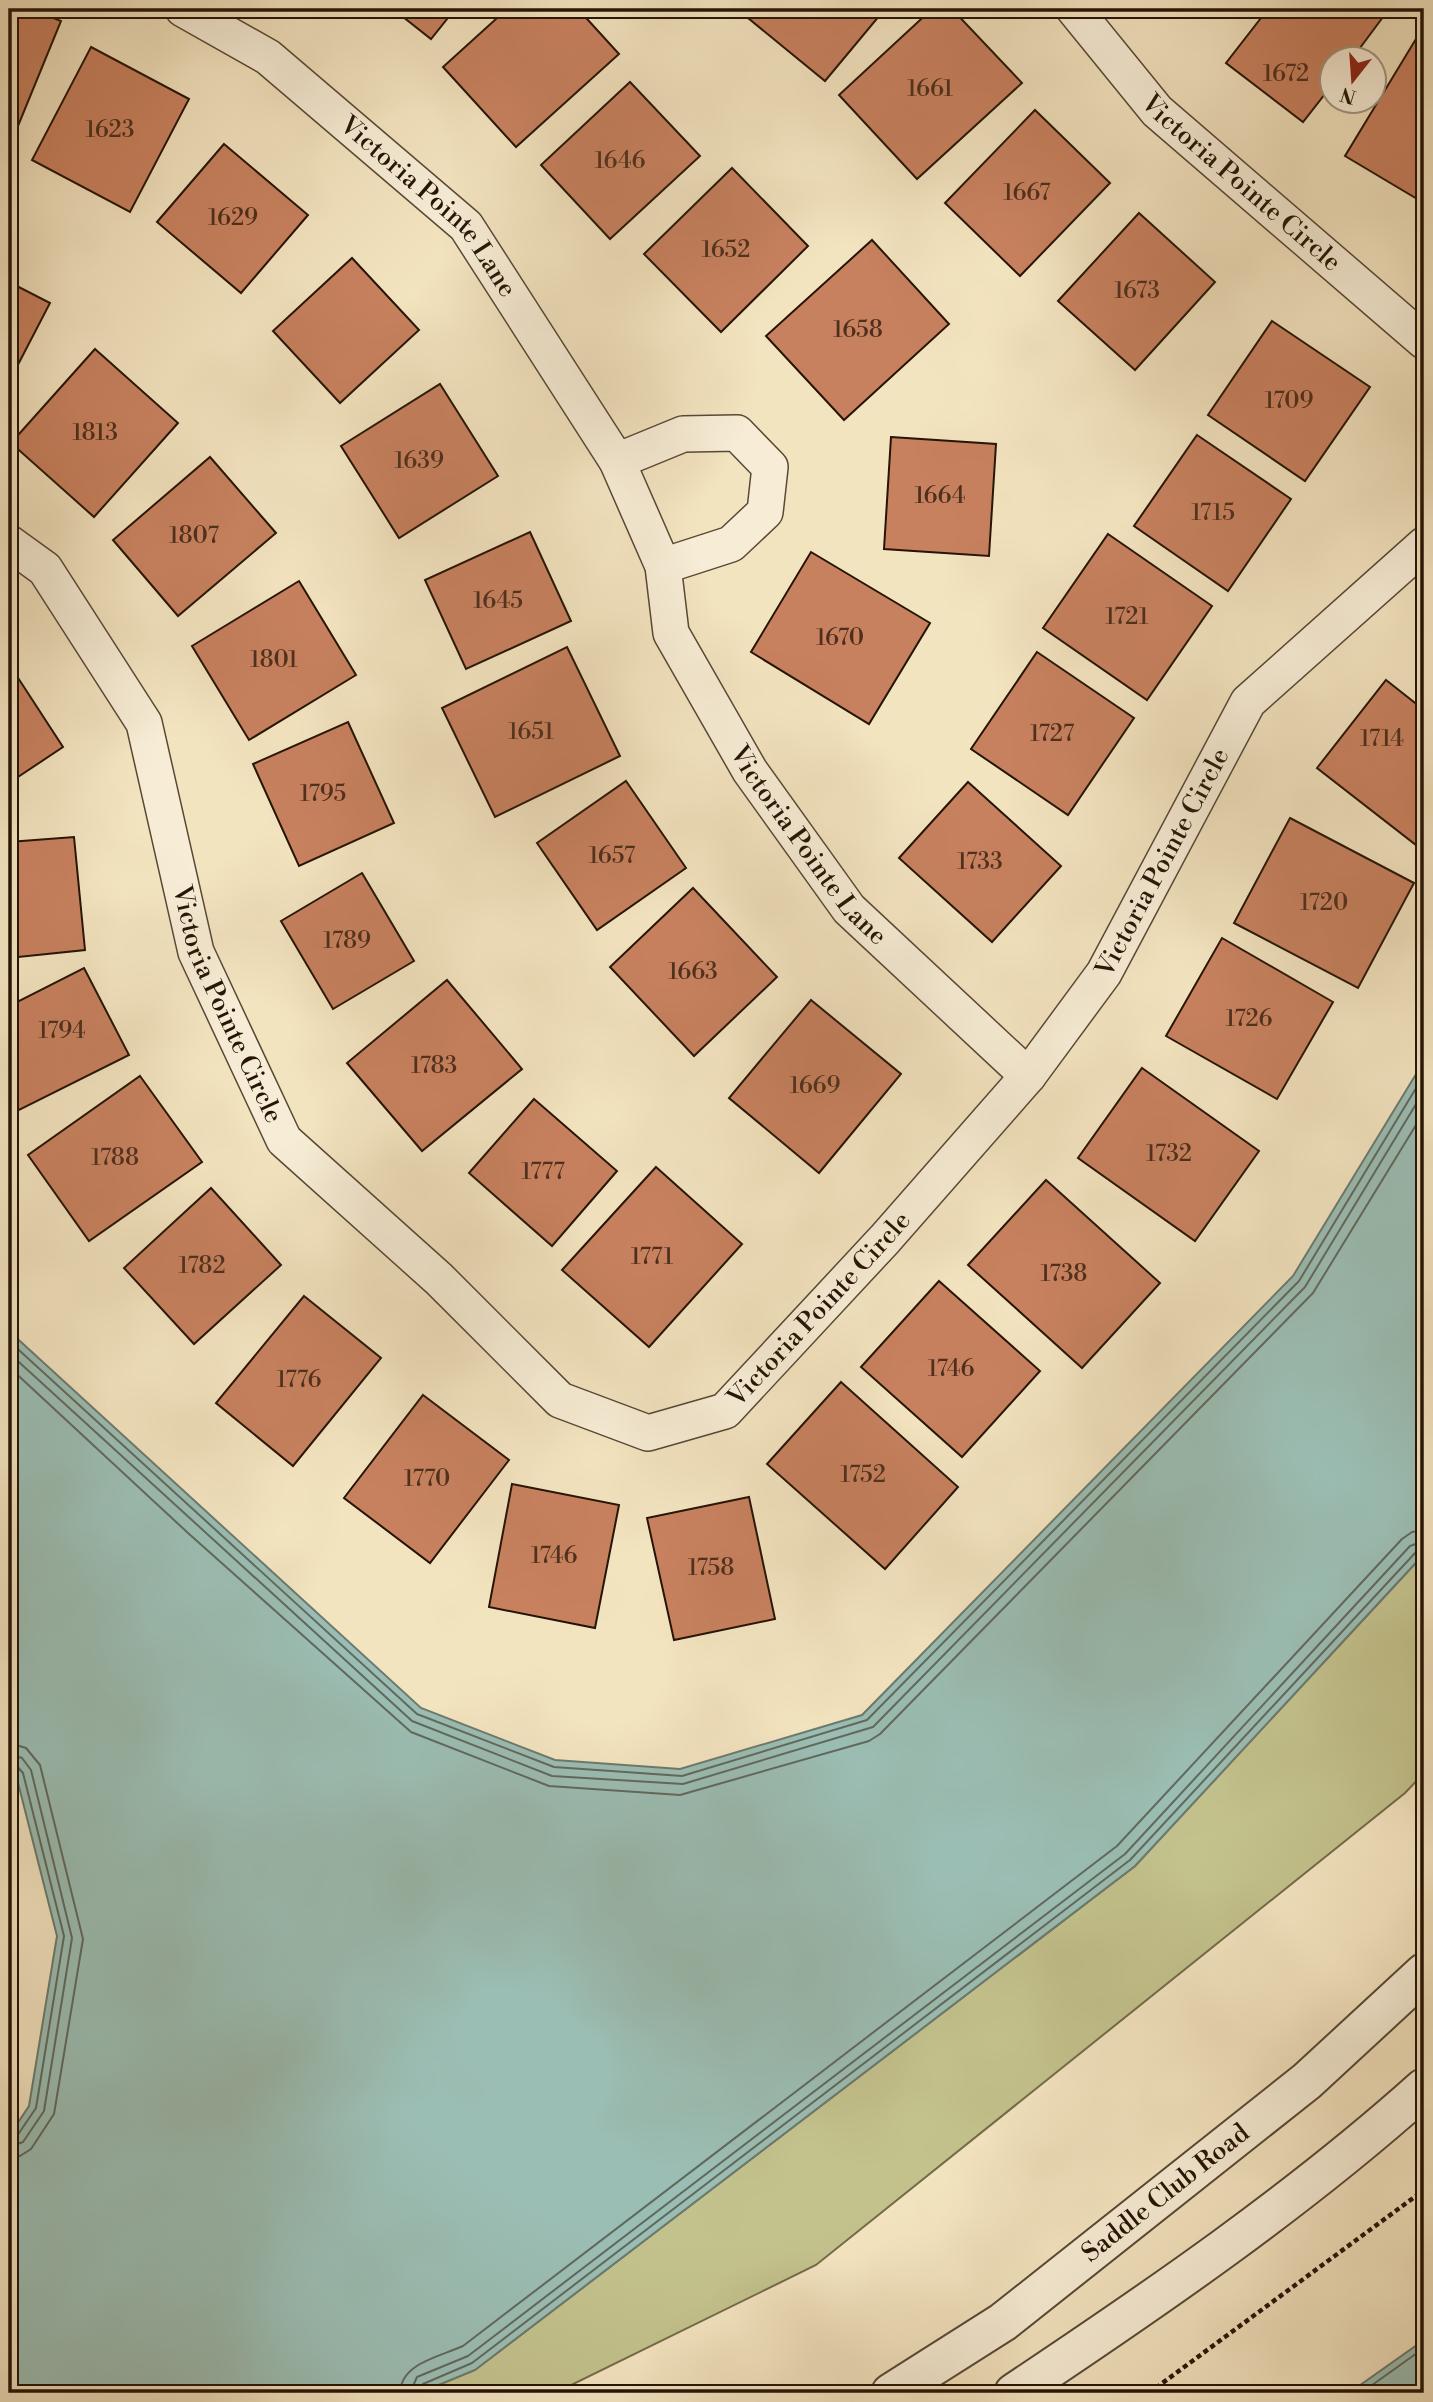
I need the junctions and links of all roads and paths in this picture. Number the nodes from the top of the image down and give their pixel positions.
1 (183, 9) edge
2 (1074, 9) edge
3 (1424, 341) edge
4 (617, 461) junction
5 (9, 543) edge
6 (1424, 545) edge
7 (663, 566) junction
8 (1028, 1076) junction
9 (1424, 1973) edge
10 (1424, 2088) edge
11 (1424, 2190) edge
12 (891, 2393) edge
13 (1014, 2393) edge
14 (1149, 2393) edge

1 - 4 street, Victoria Pointe Lane
2 - 3 street, Victoria Pointe Circle
4 - 7 street, Victoria Pointe Lane
4 - 7 street
5 - 8 street, Victoria Pointe Circle
6 - 8 street, Victoria Pointe Circle
7 - 8 street, Victoria Pointe Lane
9 - 12 street, Saddle Club Road
10 - 13 street
11 - 14 path

